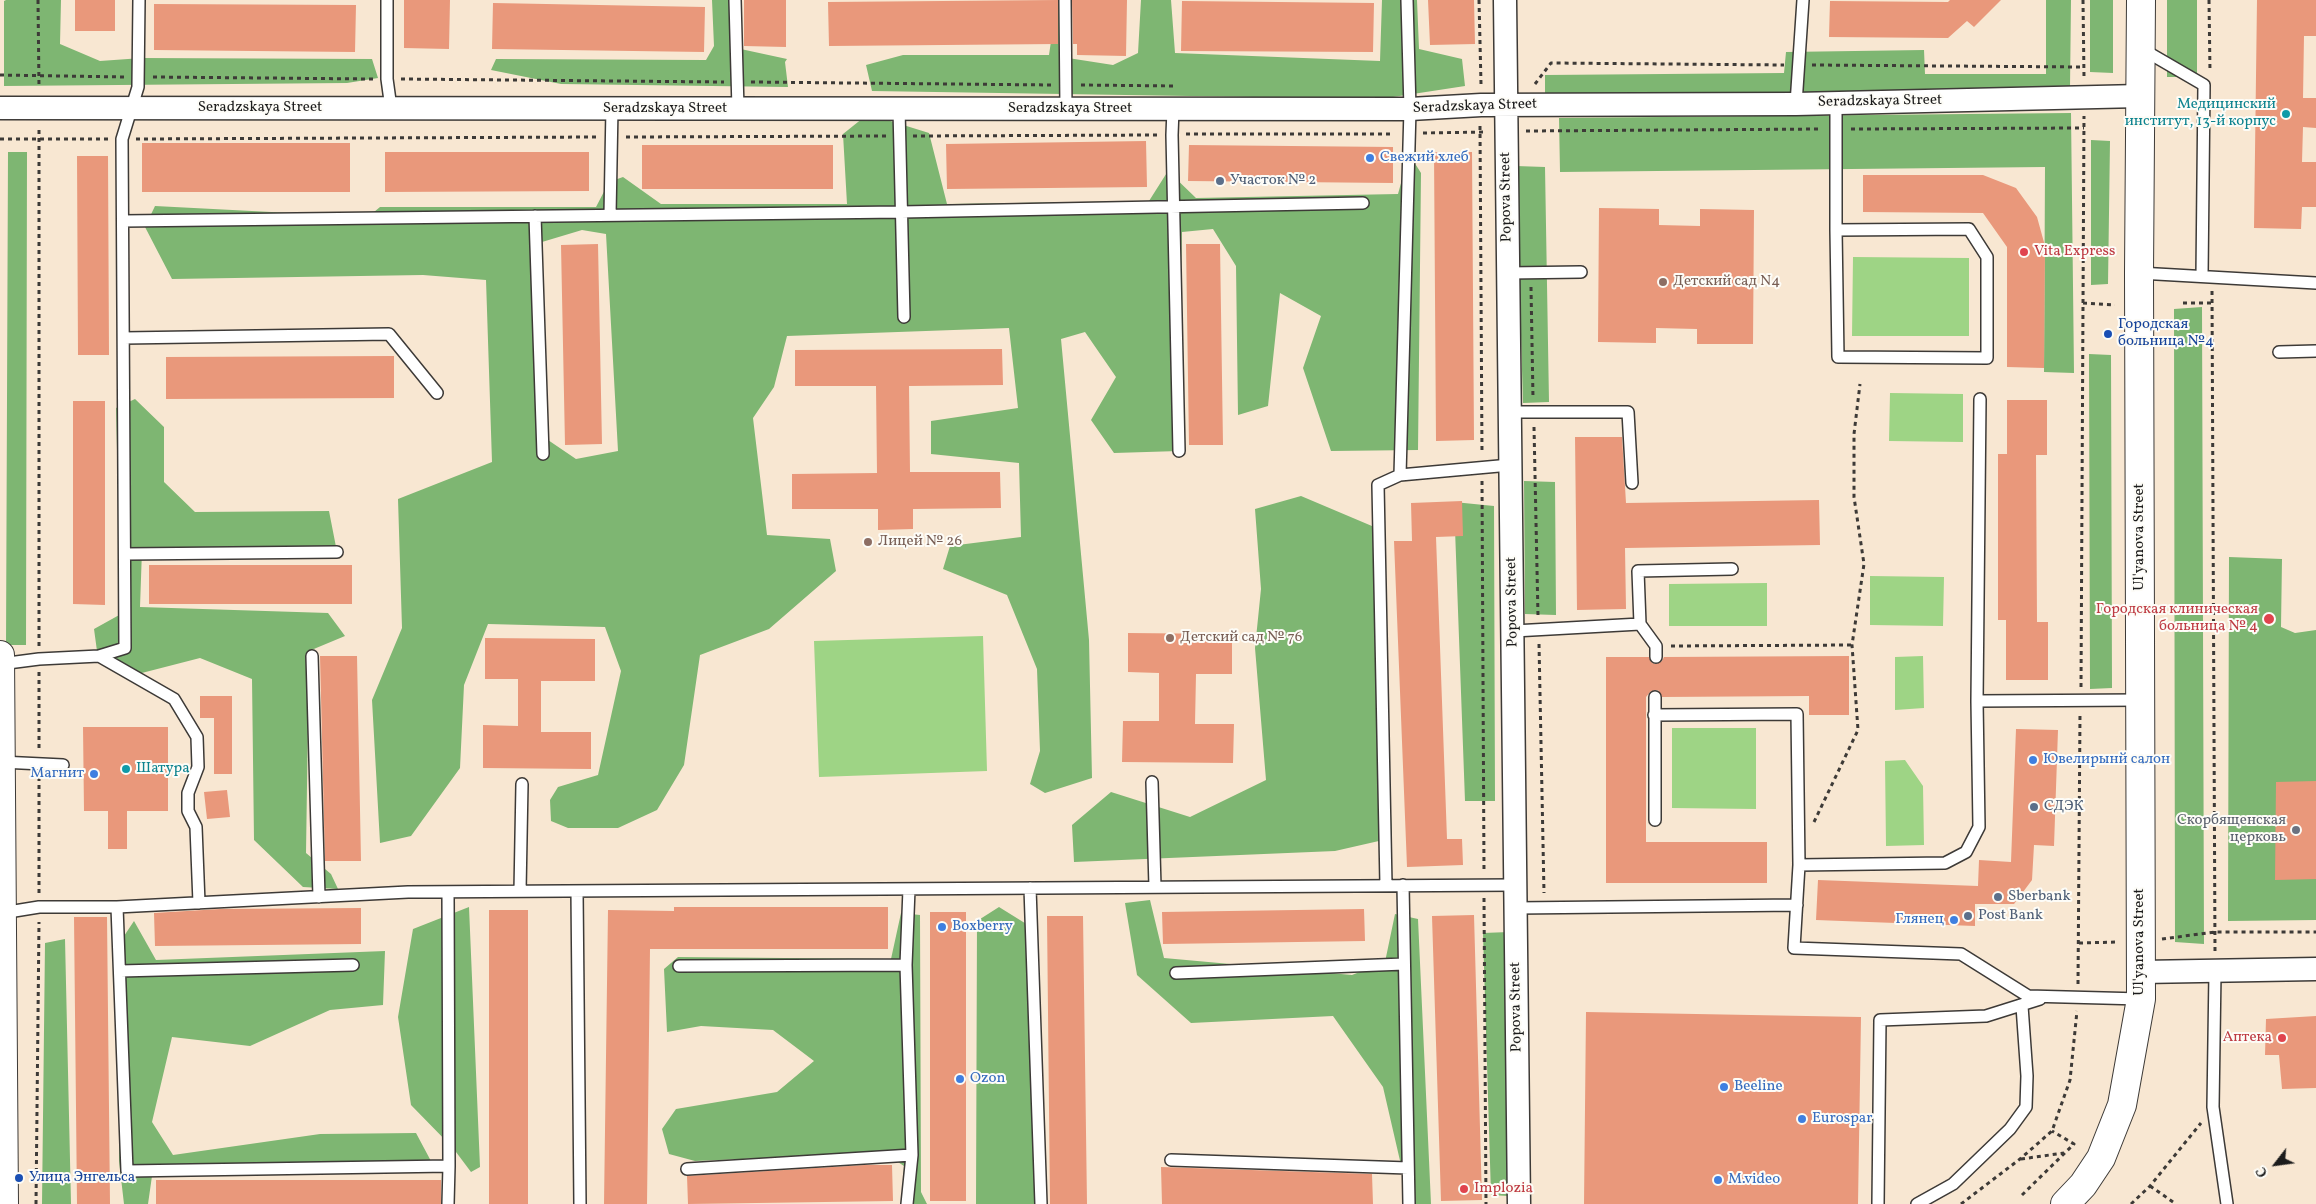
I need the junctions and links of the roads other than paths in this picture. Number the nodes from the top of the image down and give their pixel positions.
1 (139, 0) edge
2 (387, 0) edge
3 (735, 0) edge
4 (1065, 0) edge
5 (1407, 0) edge
6 (1505, 0) edge
7 (1803, 0) edge
8 (2141, 0) edge
9 (2141, 48) junction
10 (1506, 96) junction
11 (2140, 96) junction
12 (1836, 102) junction
13 (1796, 104) junction
14 (0, 108) edge
15 (131, 108) junction
16 (391, 108) junction
17 (612, 108) junction
18 (738, 108) junction
19 (899, 108) junction
20 (1066, 109) junction
21 (1173, 109) junction
22 (1410, 109) junction
23 (1363, 203) dead end
24 (1175, 208) junction
25 (901, 212) junction
26 (610, 215) junction
27 (535, 216) junction
28 (123, 221) junction
29 (1836, 230) junction
30 (1581, 272) dead end
31 (1508, 273) junction
32 (2139, 273) junction
33 (2207, 276) junction
34 (2316, 283) edge
35 (904, 317) dead end
36 (124, 338) junction
37 (2316, 351) edge
38 (2279, 352) dead end
39 (437, 393) dead end
40 (1980, 399) dead end
41 (1510, 412) junction
42 (1179, 451) dead end
43 (543, 454) dead end
44 (1510, 465) junction
45 (1400, 475) junction
46 (1632, 484) dead end
47 (338, 552) dead end
48 (126, 554) junction
49 (1732, 569) dead end
50 (1640, 624) junction
51 (1514, 631) junction
52 (1656, 651) road end
53 (0, 655) edge
54 (99, 656) junction
55 (312, 656) dead end
56 (0, 664) edge
57 (1655, 697) dead end
58 (2140, 700) junction
59 (1977, 702) junction
60 (1654, 715) junction
61 (1, 762) edge
62 (62, 765) dead end
63 (1152, 782) dead end
64 (522, 784) dead end
65 (1654, 820) dead end
66 (1799, 860) junction
67 (1386, 885) junction
68 (1403, 885) junction
69 (1515, 885) junction
70 (1155, 887) junction
71 (1030, 888) junction
72 (909, 889) junction
73 (577, 891) junction
74 (448, 892) junction
75 (520, 892) junction
76 (319, 897) junction
77 (199, 903) junction
78 (1797, 905) junction
79 (117, 907) junction
80 (1516, 908) junction
81 (1, 913) edge
82 (1404, 964) junction
83 (353, 965) dead end
84 (680, 966) dead end
85 (906, 966) junction
86 (2316, 969) edge
87 (120, 971) junction
88 (1176, 972) dead end
89 (2215, 972) junction
90 (2142, 986) junction
91 (2047, 997) junction
92 (2022, 1006) junction
93 (912, 1155) junction
94 (1171, 1160) dead end
95 (449, 1166) junction
96 (1408, 1168) junction
97 (687, 1169) dead end
98 (4, 1204) edge
99 (448, 1204) edge
100 (580, 1204) edge
101 (907, 1204) edge
102 (1041, 1204) edge
103 (1409, 1204) edge
104 (1519, 1204) edge
105 (1878, 1204) edge
106 (1916, 1204) edge
107 (2064, 1204) edge
108 (2228, 1204) edge

1 - 15 lane
2 - 16 lane
3 - 18 lane
4 - 20 lane
5 - 22 lane
6 - 10 street, Popova Street
7 - 13 lane
8 - 9 main road, Ul'yanova Street
9 - 11 main road, Ul'yanova Street
9 - 33 lane
10 - 13 street, Seradzskaya Street
10 - 22 street, Seradzskaya Street
10 - 31 street, Popova Street
11 - 12 street, Seradzskaya Street
11 - 32 main road, Ul'yanova Street
12 - 13 street, Seradzskaya Street
12 - 29 lane
14 - 15 street, Seradzskaya Street
15 - 16 street, Seradzskaya Street
15 - 28 lane
16 - 17 street, Seradzskaya Street
17 - 18 street, Seradzskaya Street
17 - 26 lane
18 - 19 street, Seradzskaya Street
19 - 20 street, Seradzskaya Street
19 - 25 lane
20 - 21 street, Seradzskaya Street
21 - 22 street, Seradzskaya Street
21 - 24 lane
22 - 45 lane
23 - 24 lane
24 - 25 lane
24 - 42 lane
25 - 26 lane
25 - 35 lane
26 - 27 lane
27 - 28 lane
27 - 43 lane
28 - 36 lane
29 - 29 lane
30 - 31 lane
31 - 41 street, Popova Street
32 - 33 lane
32 - 58 main road, Ul'yanova Street
33 - 34 lane
36 - 39 lane
36 - 48 lane
37 - 38 lane
40 - 59 lane
41 - 44 street, Popova Street
41 - 46 lane
44 - 45 lane
44 - 51 street, Popova Street
45 - 67 lane
47 - 48 lane
48 - 54 lane
49 - 50 lane
50 - 51 lane
50 - 52 lane
51 - 69 street, Popova Street
53 - 56 main road
54 - 56 lane
54 - 77 lane
55 - 76 lane
56 - 61 main road
57 - 60 lane
58 - 59 lane
58 - 90 main road, Ul'yanova Street
59 - 66 lane
60 - 65 lane
60 - 66 lane
61 - 62 lane
61 - 81 main road
63 - 70 lane
64 - 75 lane
66 - 78 lane
67 - 68 lane
67 - 70 lane
68 - 69 lane
68 - 82 lane
69 - 80 street, Popova Street
70 - 71 lane
71 - 72 lane
71 - 102 lane
72 - 73 lane
72 - 85 lane
73 - 75 lane
73 - 100 lane
74 - 75 lane
74 - 76 lane
74 - 95 lane
76 - 77 lane
77 - 79 lane
78 - 80 lane
78 - 91 lane
79 - 81 lane
79 - 87 lane
80 - 104 street, Popova Street
81 - 98 main road
82 - 88 lane
82 - 96 lane
83 - 87 lane
84 - 85 lane
85 - 93 lane
86 - 89 street
87 - 95 lane
89 - 90 street
89 - 108 lane
90 - 91 lane
90 - 107 main road, Ul'yanova Street
91 - 92 lane
92 - 105 lane
92 - 106 lane
93 - 97 lane
93 - 101 lane
94 - 96 lane
95 - 99 lane
96 - 103 lane

